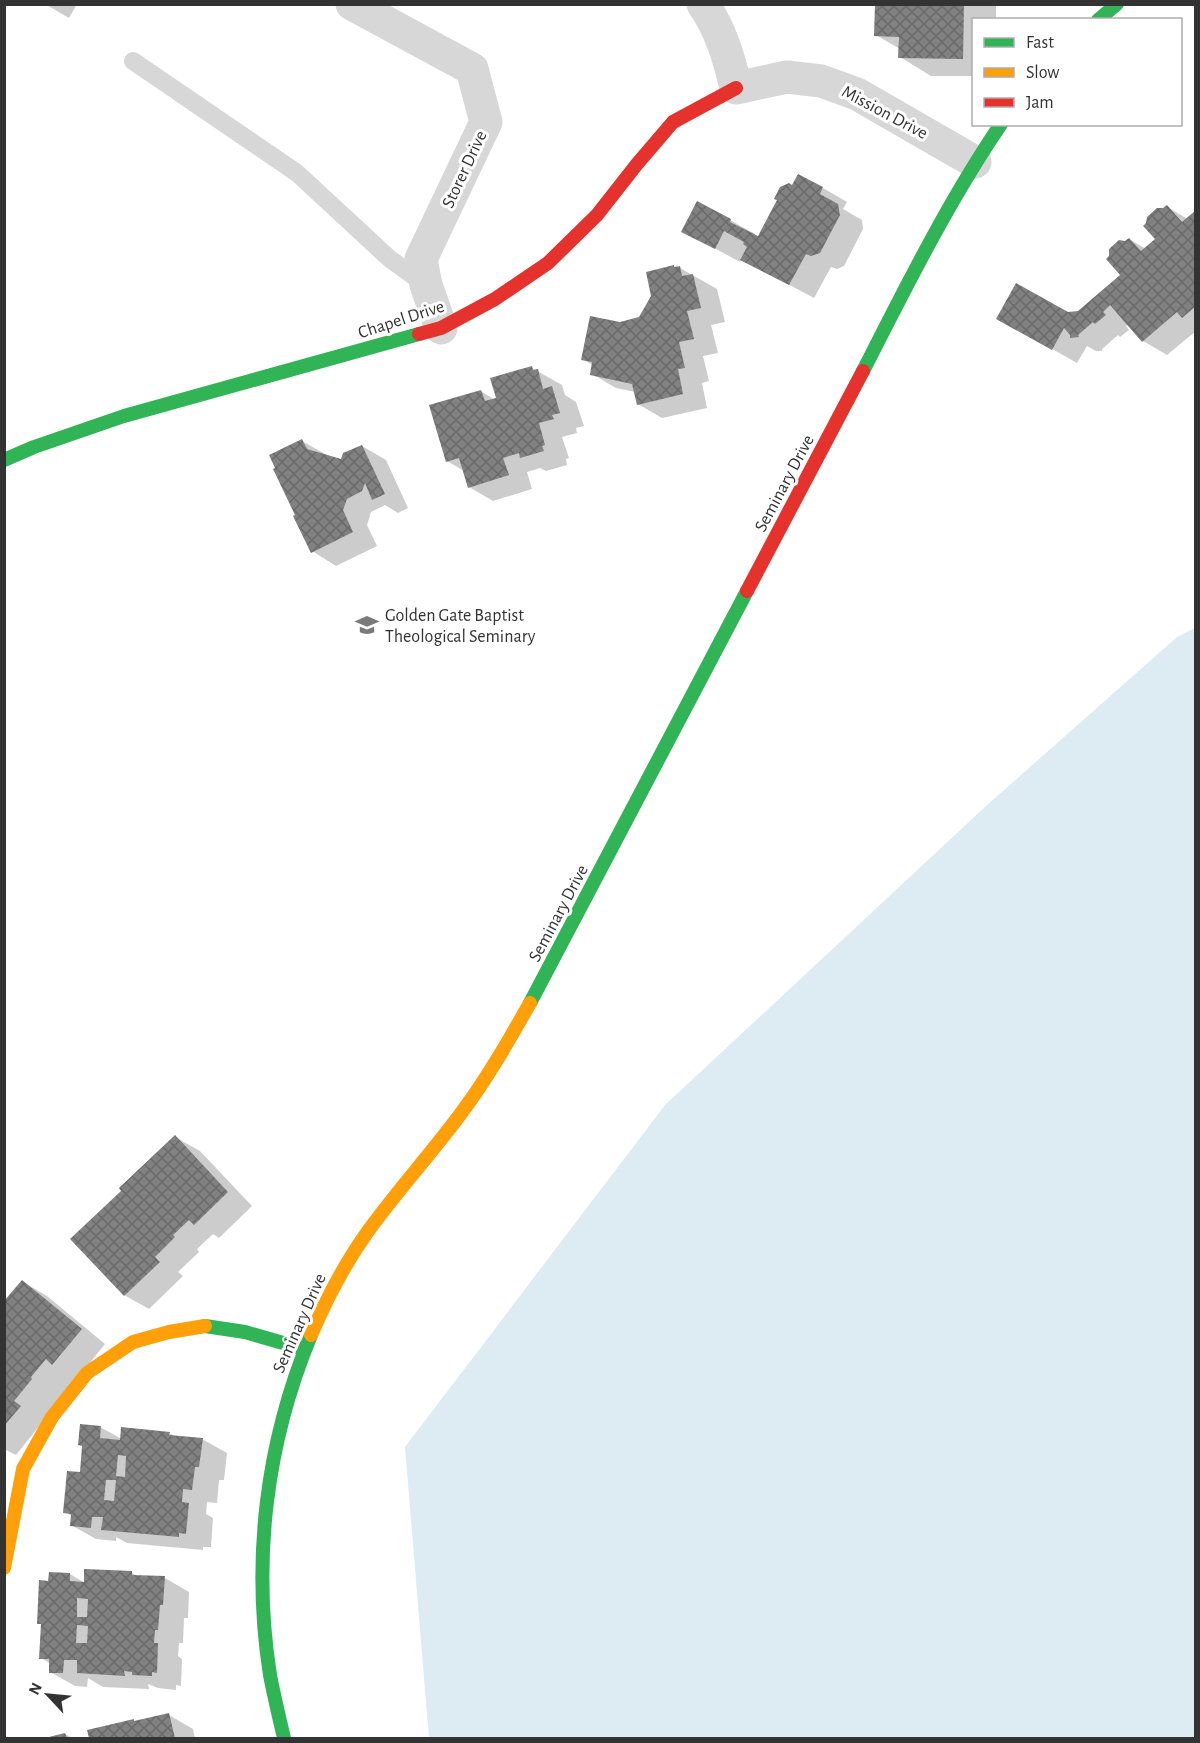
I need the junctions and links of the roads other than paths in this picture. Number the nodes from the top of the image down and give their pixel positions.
1 (352, 4) edge
2 (704, 4) edge
3 (1117, 4) edge
4 (1100, 18) edge
5 (133, 61) dead end
6 (736, 88) junction
7 (1000, 126) edge
8 (975, 162) junction
9 (426, 285) junction
10 (441, 328) junction
11 (4, 460) edge
12 (304, 1349) junction
13 (4, 1568) edge
14 (284, 1738) edge

1 - 9 street, Storer Drive
2 - 6 street
3 - 4 street
5 - 9 lane
6 - 8 street, Mission Drive
6 - 10 street, Chapel Drive
7 - 8 street, Seminary Drive
8 - 12 street, Seminary Drive
9 - 10 street, Storer Drive
10 - 11 street, Chapel Drive
12 - 13 street
12 - 14 street, Seminary Drive

